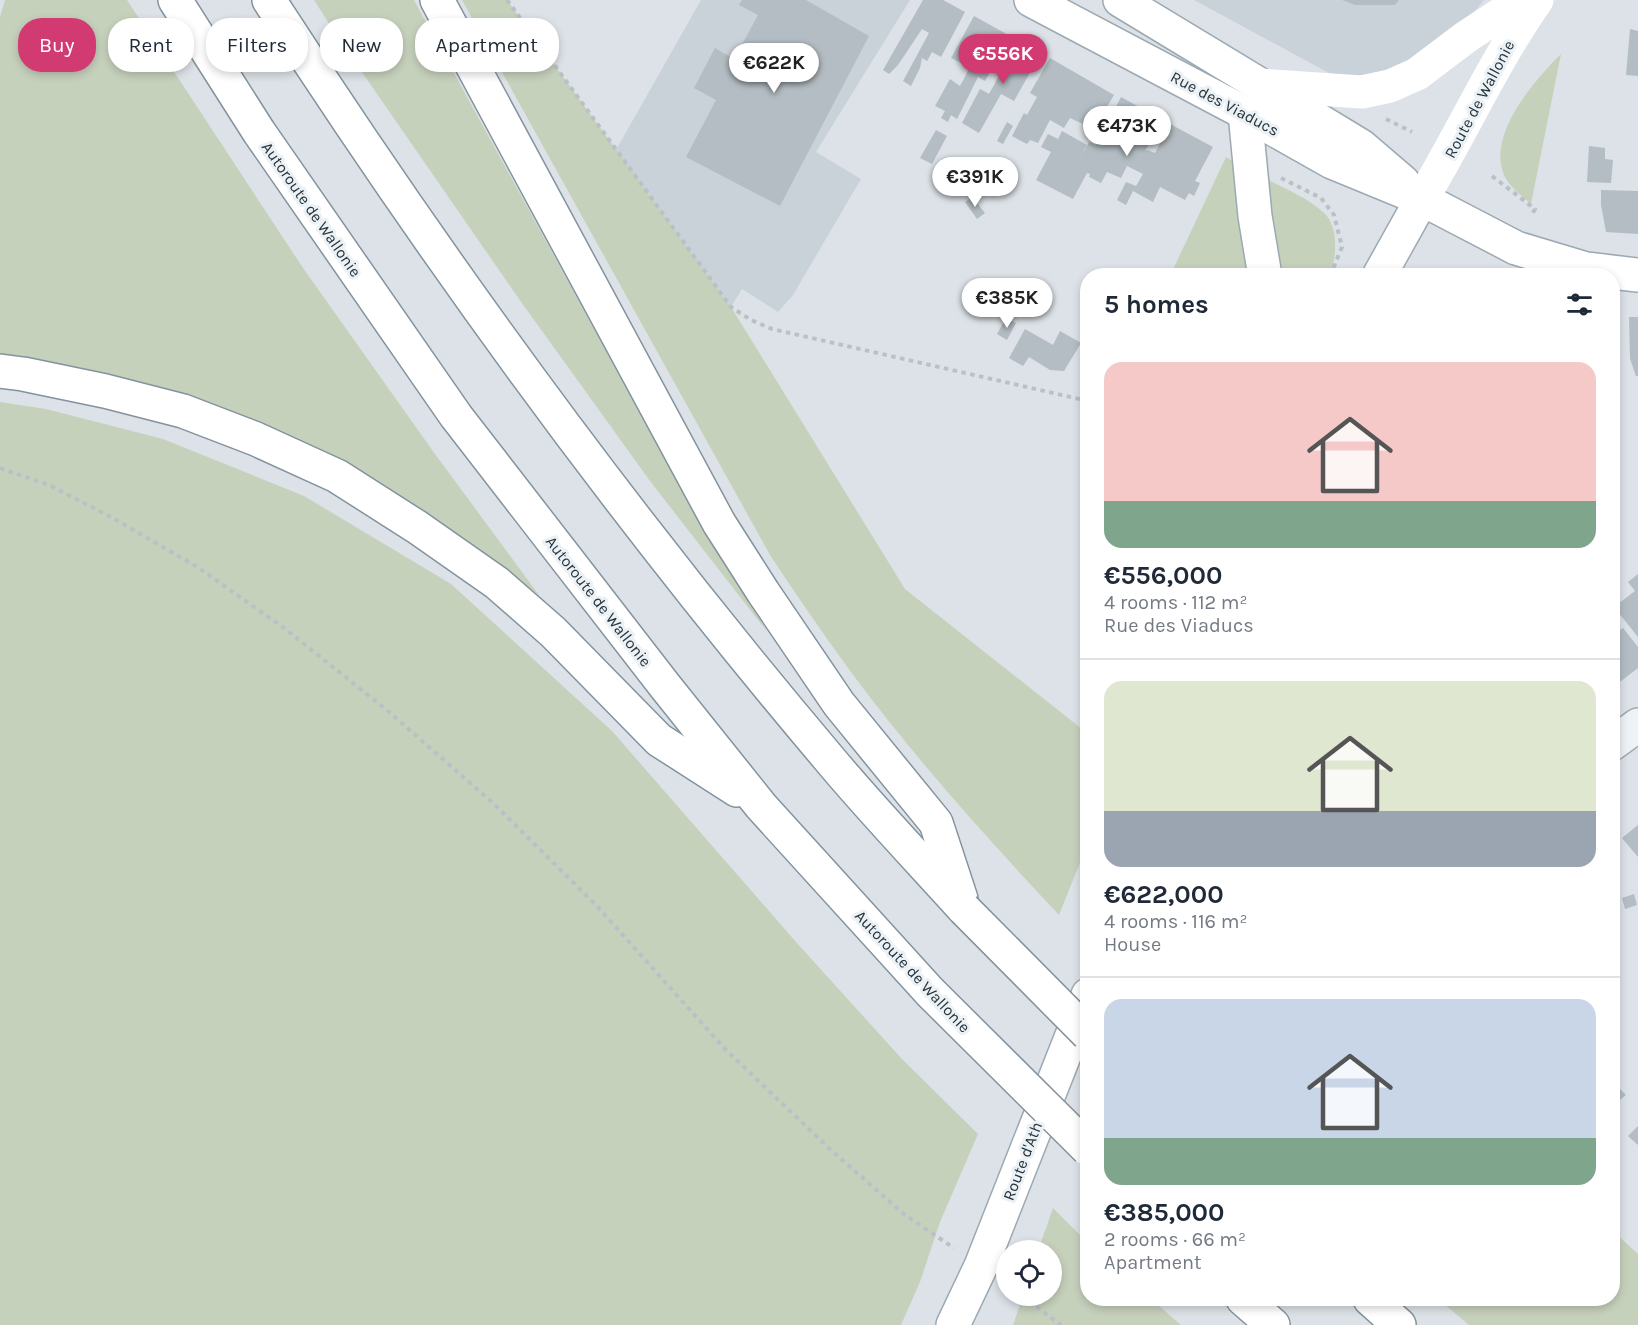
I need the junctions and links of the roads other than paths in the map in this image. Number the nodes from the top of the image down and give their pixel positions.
1 (175, 0) edge
2 (269, 0) edge
3 (437, 0) edge
4 (1031, 0) edge
5 (1120, 0) edge
6 (1522, 0) edge
7 (1537, 0) edge
8 (1253, 99) junction
9 (1422, 199) junction
10 (1264, 268) edge
11 (1383, 268) edge
12 (1582, 268) edge
13 (1620, 273) edge
14 (1638, 275) edge
15 (0, 371) edge
16 (1638, 725) edge
17 (1620, 738) edge
18 (761, 806) junction
19 (964, 909) junction
20 (1080, 1015) edge
21 (1080, 1026) edge
22 (1080, 1141) edge
23 (1251, 1306) edge
24 (1378, 1306) edge
25 (953, 1325) edge
26 (1273, 1325) edge
27 (1399, 1325) edge

1 - 18 main road, Autoroute de Wallonie
2 - 19 main road
3 - 19 main road
4 - 8 main road, Rue des Viaducs
5 - 8 main road, Rue des Viaducs
6 - 8 main road
7 - 9 main road, Route de Wallonie
8 - 9 main road, Rue des Viaducs
8 - 10 main road
9 - 11 main road
9 - 12 main road, Rue des Viaducs
13 - 14 main road, Rue des Viaducs
15 - 18 main road
16 - 17 street
18 - 22 main road, Autoroute de Wallonie, bridge
19 - 21 main road, bridge
20 - 25 main road, Route d'Ath
23 - 26 main road
24 - 27 main road

